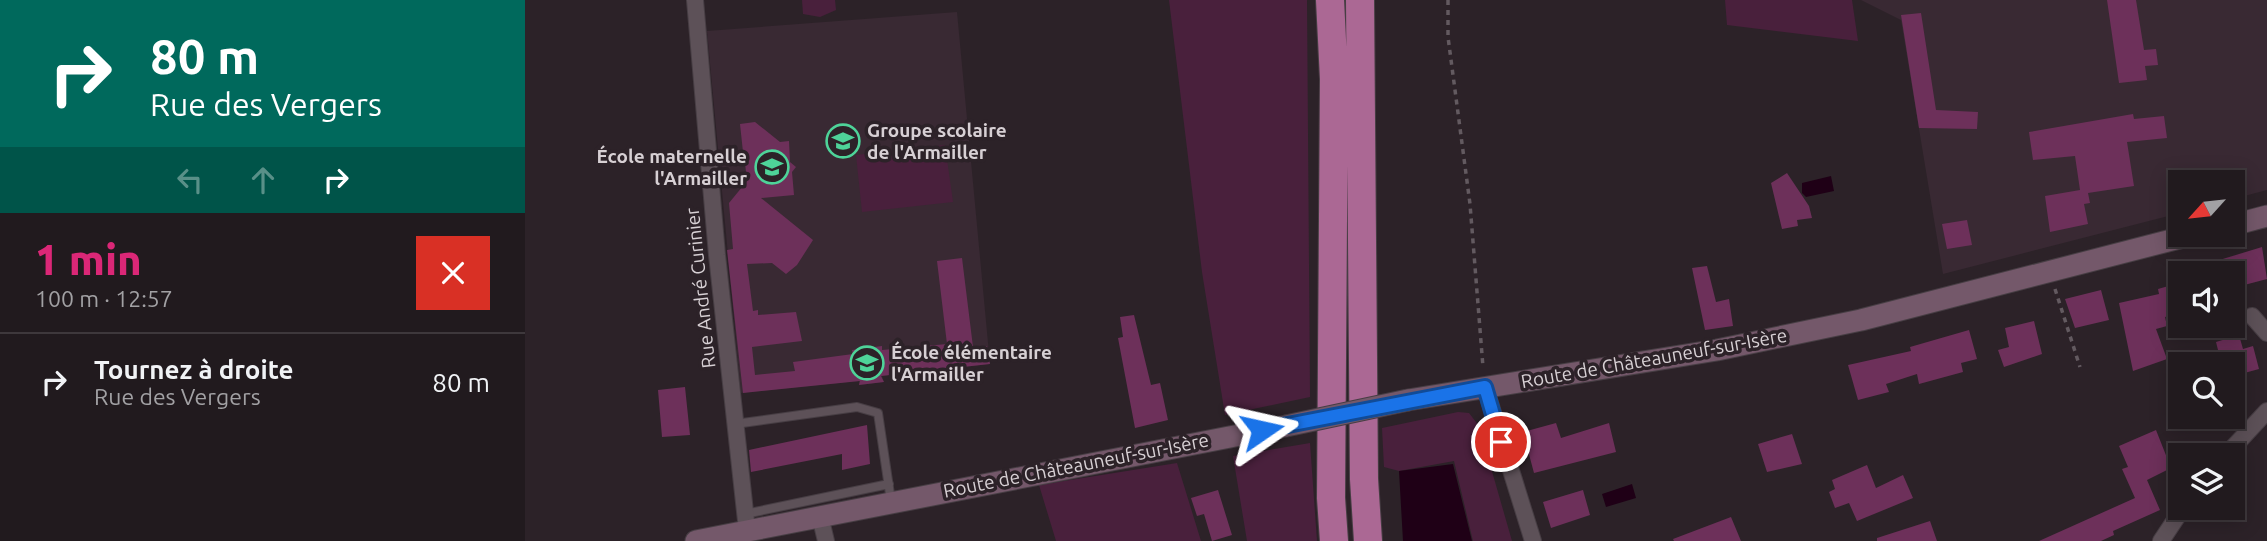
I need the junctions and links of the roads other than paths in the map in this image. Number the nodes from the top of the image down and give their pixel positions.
1 (695, 0) edge
2 (1330, 0) edge
3 (1360, 0) edge
4 (2267, 216) edge
5 (2245, 222) edge
6 (2168, 241) edge
7 (2252, 316) dead end
8 (2267, 333) edge
9 (1485, 387) junction
10 (2267, 411) edge
11 (735, 424) junction
12 (2237, 443) edge
13 (890, 492) junction
14 (820, 516) junction
15 (2175, 520) edge
16 (746, 522) junction
17 (696, 541) edge
18 (826, 541) edge
19 (1335, 541) edge
20 (1368, 541) edge
21 (1533, 541) edge
22 (2161, 541) edge

1 - 11 street, Rue André Curinier
2 - 19 highway
3 - 20 highway
4 - 5 main road
6 - 9 main road, Route de Châteauneuf-sur-Isère
7 - 8 street
9 - 13 main road, Route de Châteauneuf-sur-Isère, bridge
9 - 21 street
10 - 12 street
11 - 13 lane
11 - 16 street, Rue André Curinier
13 - 14 main road, Route de Châteauneuf-sur-Isère
13 - 16 lane
14 - 16 main road, Route de Châteauneuf-sur-Isère
14 - 18 street
15 - 22 street
16 - 17 main road, Route de Châteauneuf-sur-Isère

